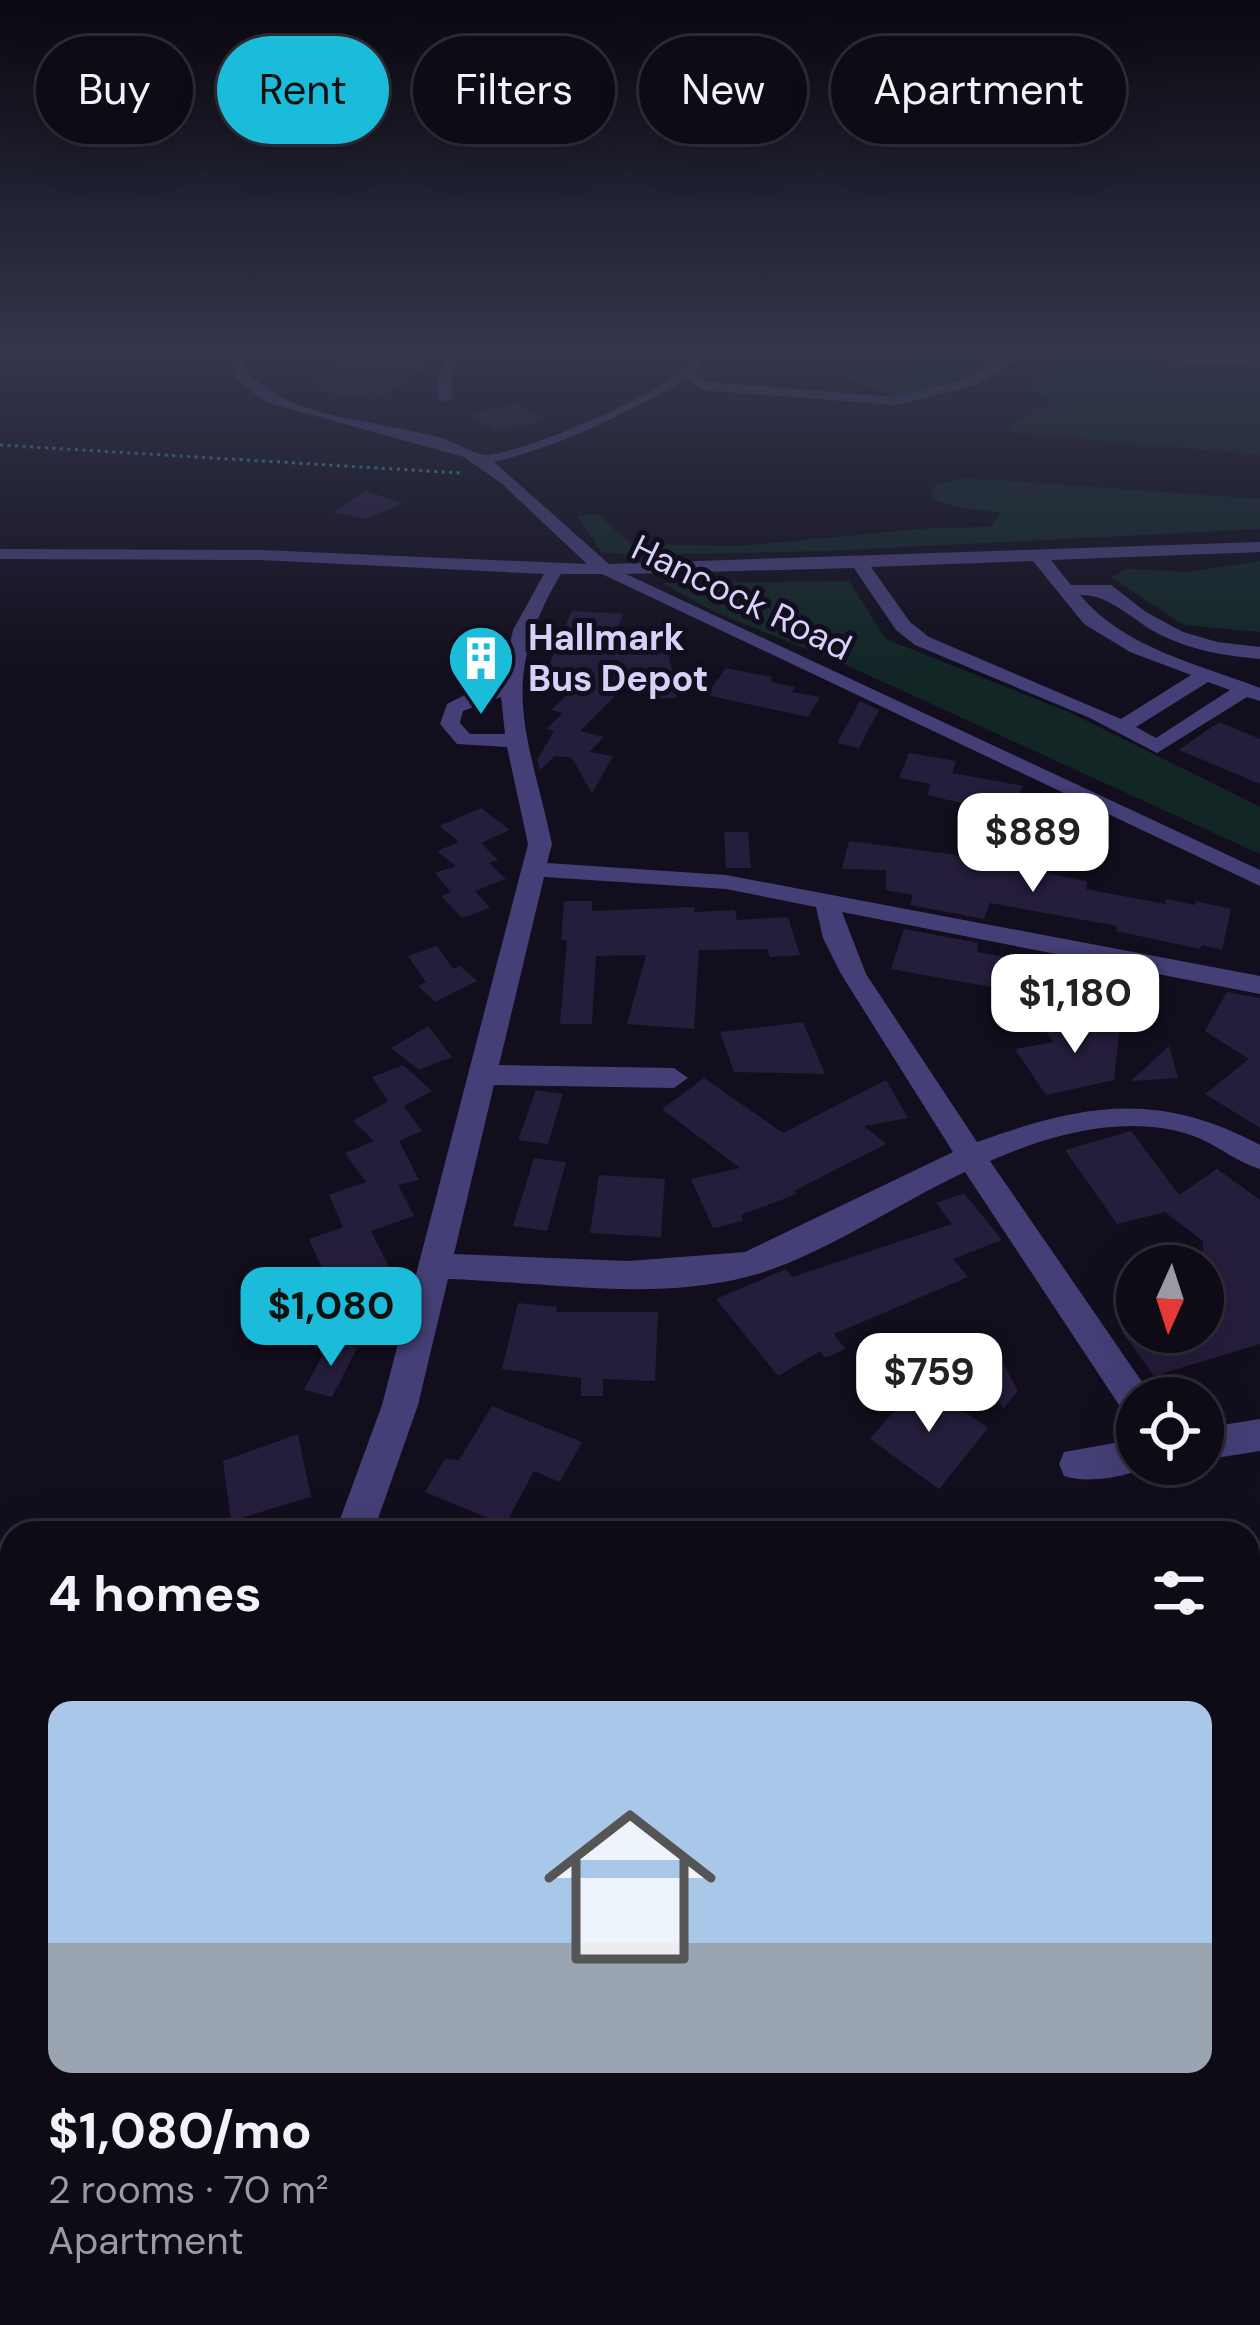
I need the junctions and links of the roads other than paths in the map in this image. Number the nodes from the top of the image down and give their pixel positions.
1 (473, 458) edge
2 (495, 458) edge
3 (481, 461) junction
4 (578, 546) junction
5 (1260, 547) edge
6 (0, 554) edge
7 (1040, 556) junction
8 (861, 565) junction
9 (549, 569) junction
10 (608, 569) junction
11 (1064, 590) junction
12 (1188, 643) junction
13 (1260, 653) edge
14 (1168, 659) junction
15 (1207, 674) junction
16 (512, 689) junction
17 (1252, 692) edge
18 (1121, 728) junction
19 (519, 741) junction
20 (537, 869) junction
21 (1260, 879) edge
22 (828, 901) junction
23 (1260, 986) edge
24 (481, 1075) junction
25 (674, 1078) dead end
26 (969, 1156) junction
27 (1260, 1158) edge
28 (435, 1267) junction
29 (1120, 1377) edge
30 (1260, 1436) edge
31 (1224, 1441) edge
32 (1116, 1458) edge
33 (1077, 1464) dead end
34 (358, 1521) edge

1 - 3 street, Hancock Road
2 - 3 street
3 - 4 street, Hancock Road
4 - 9 street
4 - 10 street, Hancock Road
5 - 7 street
6 - 9 street
7 - 8 street
7 - 11 street
8 - 10 street
8 - 18 street
9 - 10 street
9 - 16 street
10 - 21 street, Hancock Road
11 - 12 street
11 - 14 street
12 - 13 street
12 - 14 street
14 - 15 street
15 - 17 street
15 - 18 street
16 - 19 street
16 - 19 street
17 - 18 street
19 - 20 street
20 - 22 street
20 - 24 street
22 - 23 street
22 - 26 street
24 - 25 street
24 - 28 street
26 - 27 street
26 - 28 street
26 - 29 street
28 - 34 street
30 - 31 street
32 - 33 street

